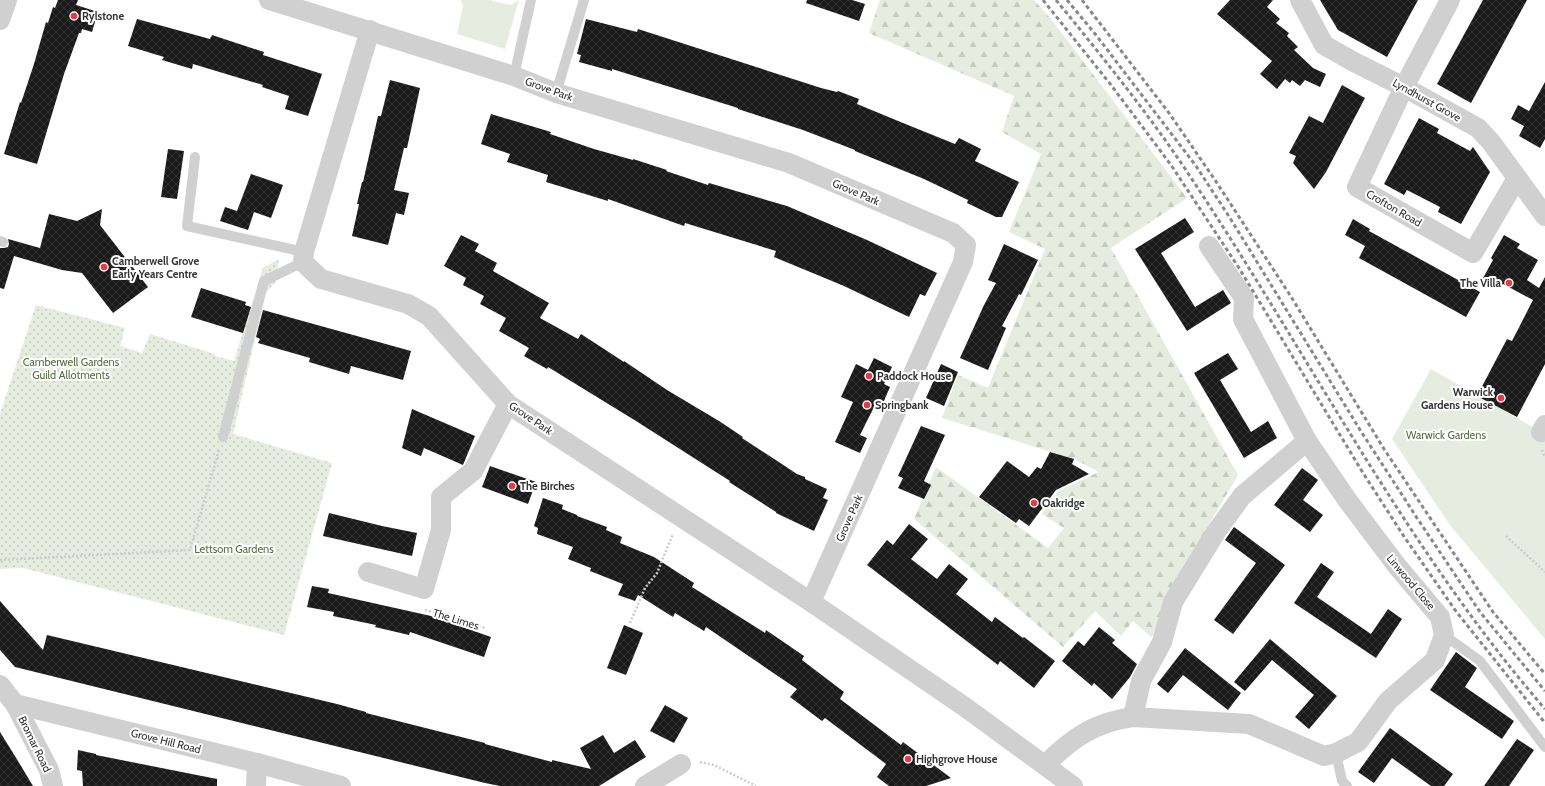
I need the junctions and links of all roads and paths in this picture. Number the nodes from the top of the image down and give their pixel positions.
1 (6, 0) edge
2 (269, 0) edge
3 (531, 0) edge
4 (584, 0) edge
5 (1300, 0) edge
6 (1450, 0) edge
7 (0, 20) edge
8 (370, 30) junction
9 (514, 76) junction
10 (1404, 87) junction
11 (556, 93) junction
12 (194, 157) dead end
13 (1517, 178) junction
14 (1543, 207) edge
15 (1209, 246) dead end
16 (304, 257) junction
17 (508, 404) junction
18 (223, 437) joint
19 (1307, 441) junction
20 (681, 517) junction
21 (1506, 536) dead end
22 (0, 560) edge
23 (368, 572) dead end
24 (1545, 572) edge
25 (424, 588) junction
26 (810, 602) junction
27 (630, 623) dead end
28 (485, 628) dead end
29 (1444, 635) junction
30 (0, 685) edge
31 (15, 704) junction
32 (1133, 717) junction
33 (1545, 747) edge
34 (1336, 753) junction
35 (257, 763) junction
36 (681, 764) joint
37 (1059, 775) edge
38 (53, 786) edge
39 (256, 786) edge
40 (341, 786) edge
41 (645, 786) edge
42 (756, 786) edge
43 (1347, 786) edge

1 - 7 street
2 - 8 street, Grove Park
3 - 9 lane
4 - 11 lane
5 - 10 street, Lyndhurst Grove
6 - 10 street, Crofton Road
8 - 9 street, Grove Park
8 - 16 street
9 - 11 street, Grove Park
10 - 13 street, Lyndhurst Grove
10 - 13 street, Crofton Road
11 - 26 street, Grove Park
12 - 16 lane
13 - 14 street, Lyndhurst Grove
15 - 19 street, Linwood Close
16 - 17 street, Grove Park
16 - 18 lane
17 - 20 street, Grove Park
17 - 25 street
18 - 22 path
19 - 29 street, Linwood Close
19 - 32 street
20 - 26 street, Grove Park
20 - 27 path
21 - 24 path
23 - 25 street
25 - 28 path, The Limes
26 - 37 street, Grove Park
29 - 33 lane
29 - 34 street
30 - 31 street
31 - 35 street, Grove Hill Road
31 - 38 street, Bromar Road
32 - 34 street
32 - 37 street
34 - 43 lane
35 - 39 street
35 - 40 street, Grove Hill Road
36 - 41 street
36 - 42 path

